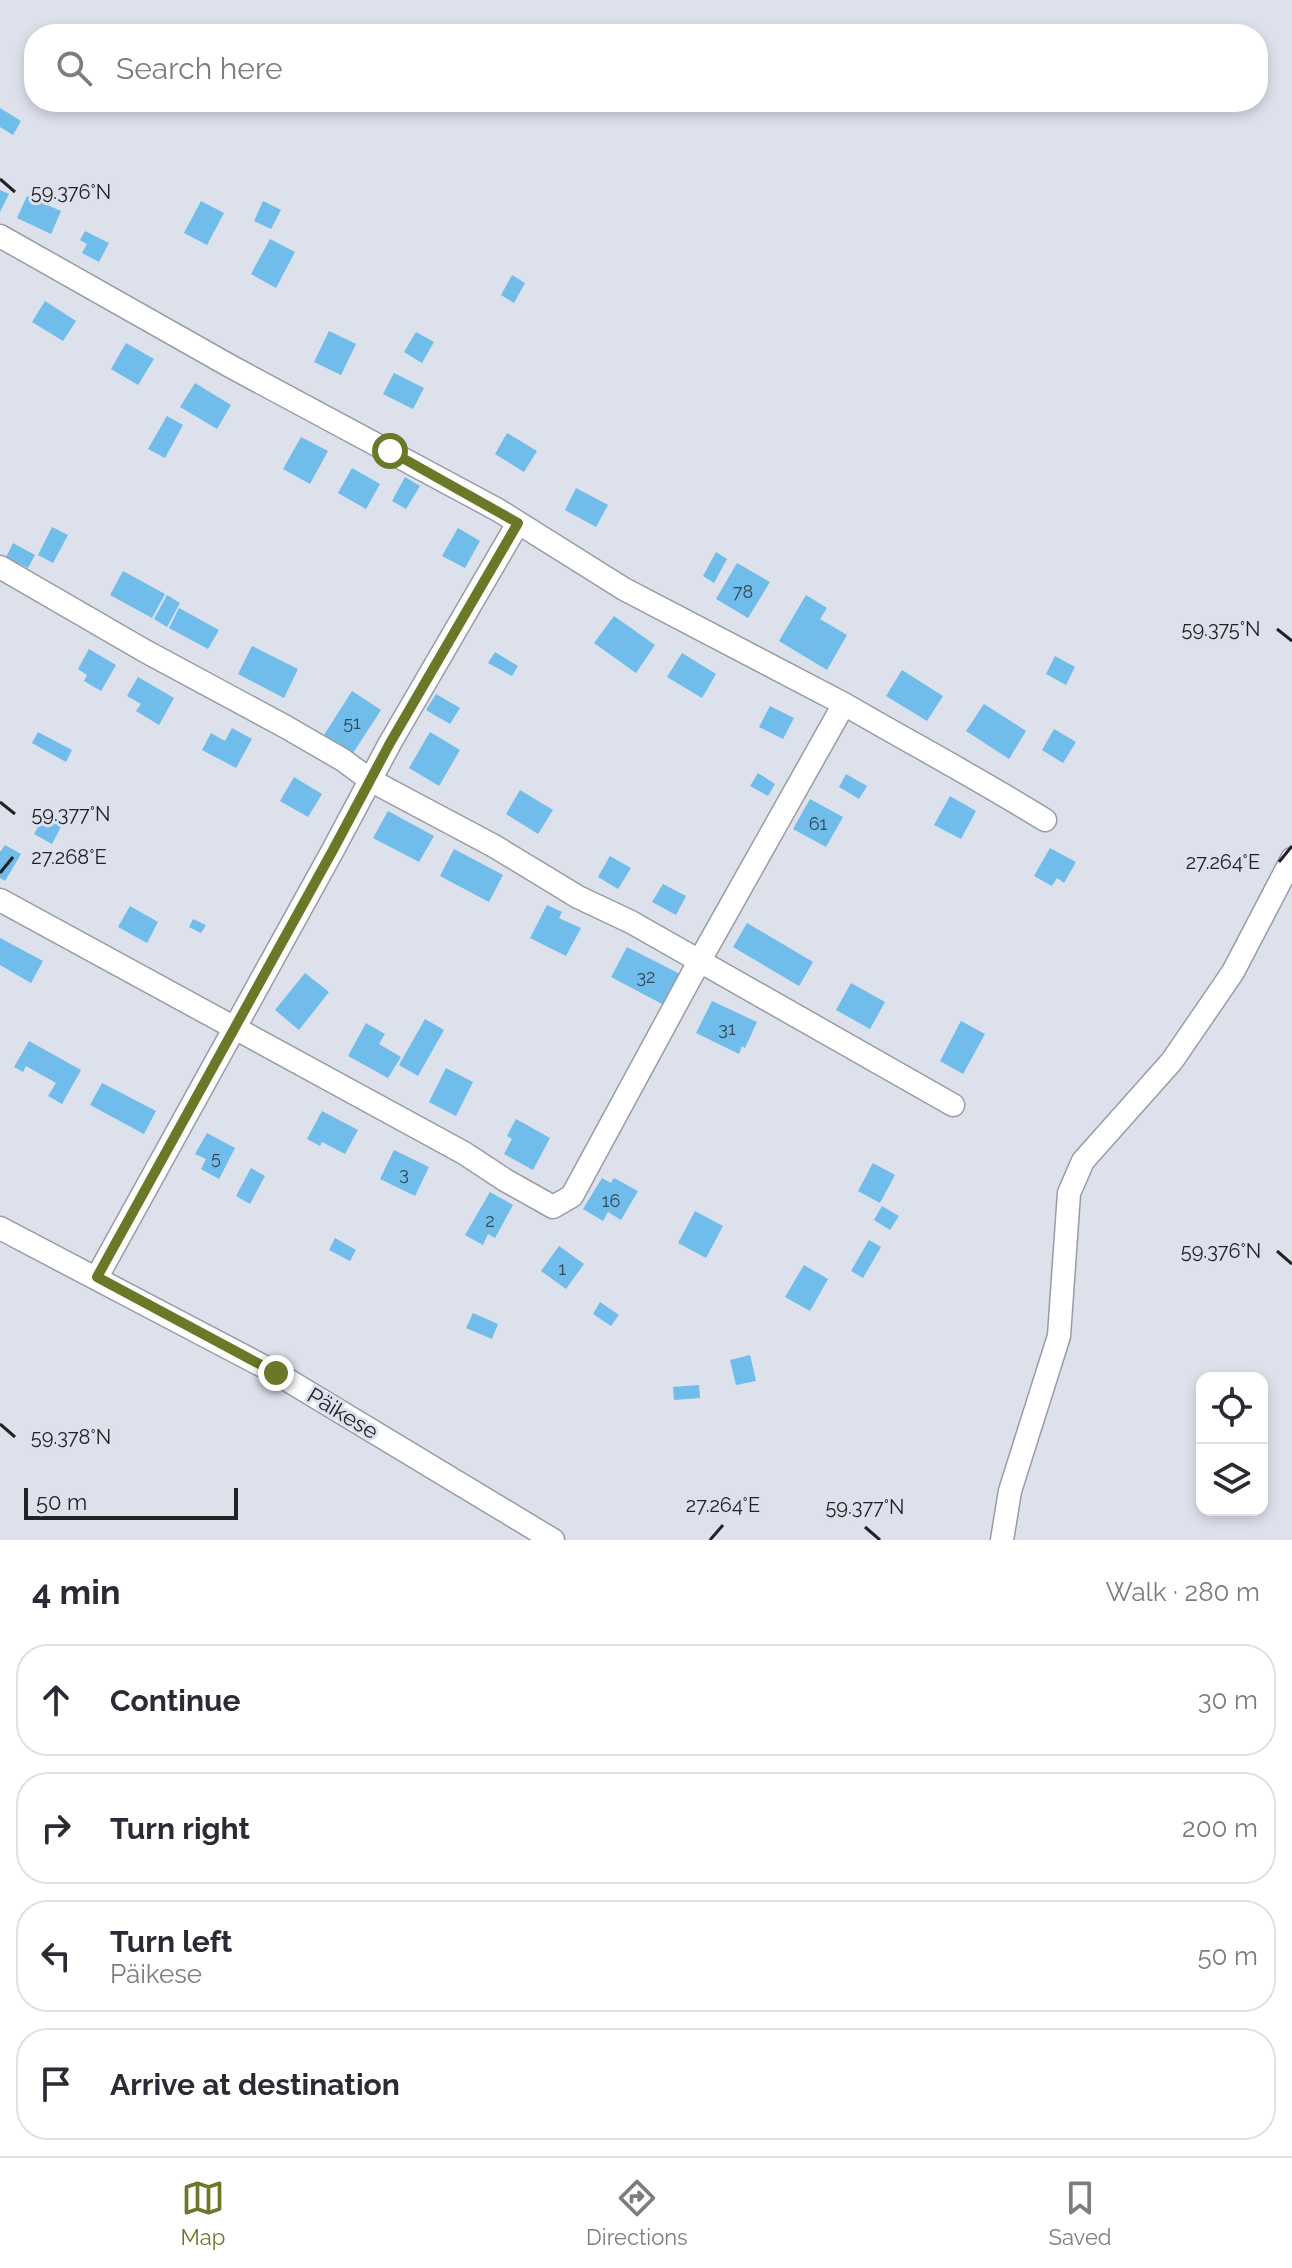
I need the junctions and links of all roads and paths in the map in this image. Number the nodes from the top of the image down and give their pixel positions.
1 (0, 236) edge
2 (518, 523) junction
3 (0, 567) edge
4 (844, 704) junction
5 (370, 780) junction
6 (1045, 820) dead end
7 (1292, 859) edge
8 (0, 900) edge
9 (700, 960) junction
10 (234, 1028) junction
11 (953, 1105) dead end
12 (0, 1228) edge
13 (97, 1277) junction
14 (553, 1540) edge
15 (1002, 1540) edge

1 - 2 street
2 - 4 street
2 - 5 street
3 - 5 street
4 - 6 street
4 - 9 street
5 - 9 street
5 - 10 street
7 - 15 street
8 - 10 street
9 - 10 street
9 - 11 street
10 - 13 street
12 - 13 street, Päikese
13 - 14 street, Päikese

